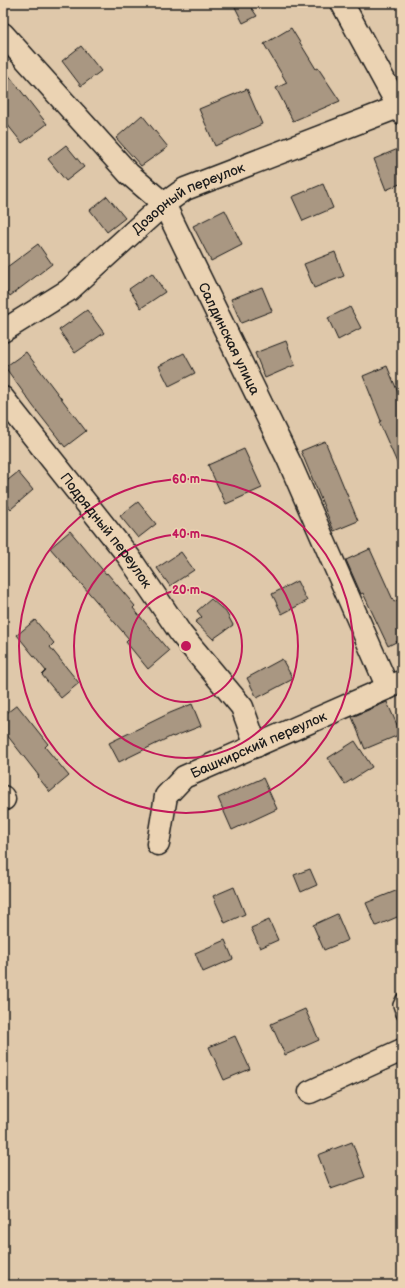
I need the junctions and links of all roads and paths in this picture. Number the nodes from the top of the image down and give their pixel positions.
1 (342, 3) edge
2 (3, 34) edge
3 (400, 110) edge
4 (164, 204) junction
5 (3, 331) edge
6 (3, 398) edge
7 (395, 685) edge
8 (256, 746) junction
9 (158, 844) dead end
10 (402, 999) edge
11 (402, 1014) edge
12 (402, 1050) edge
13 (310, 1092) dead end

1 - 3 street
2 - 4 street, Салдинская улица
3 - 4 street, Дозорный переулок
4 - 5 street, Дозорный переулок
4 - 7 street, Салдинская улица
6 - 8 street, Подрядный переулок
7 - 8 street, Башкирский переулок
8 - 9 street, Башкирский переулок
10 - 11 lane
12 - 13 street

